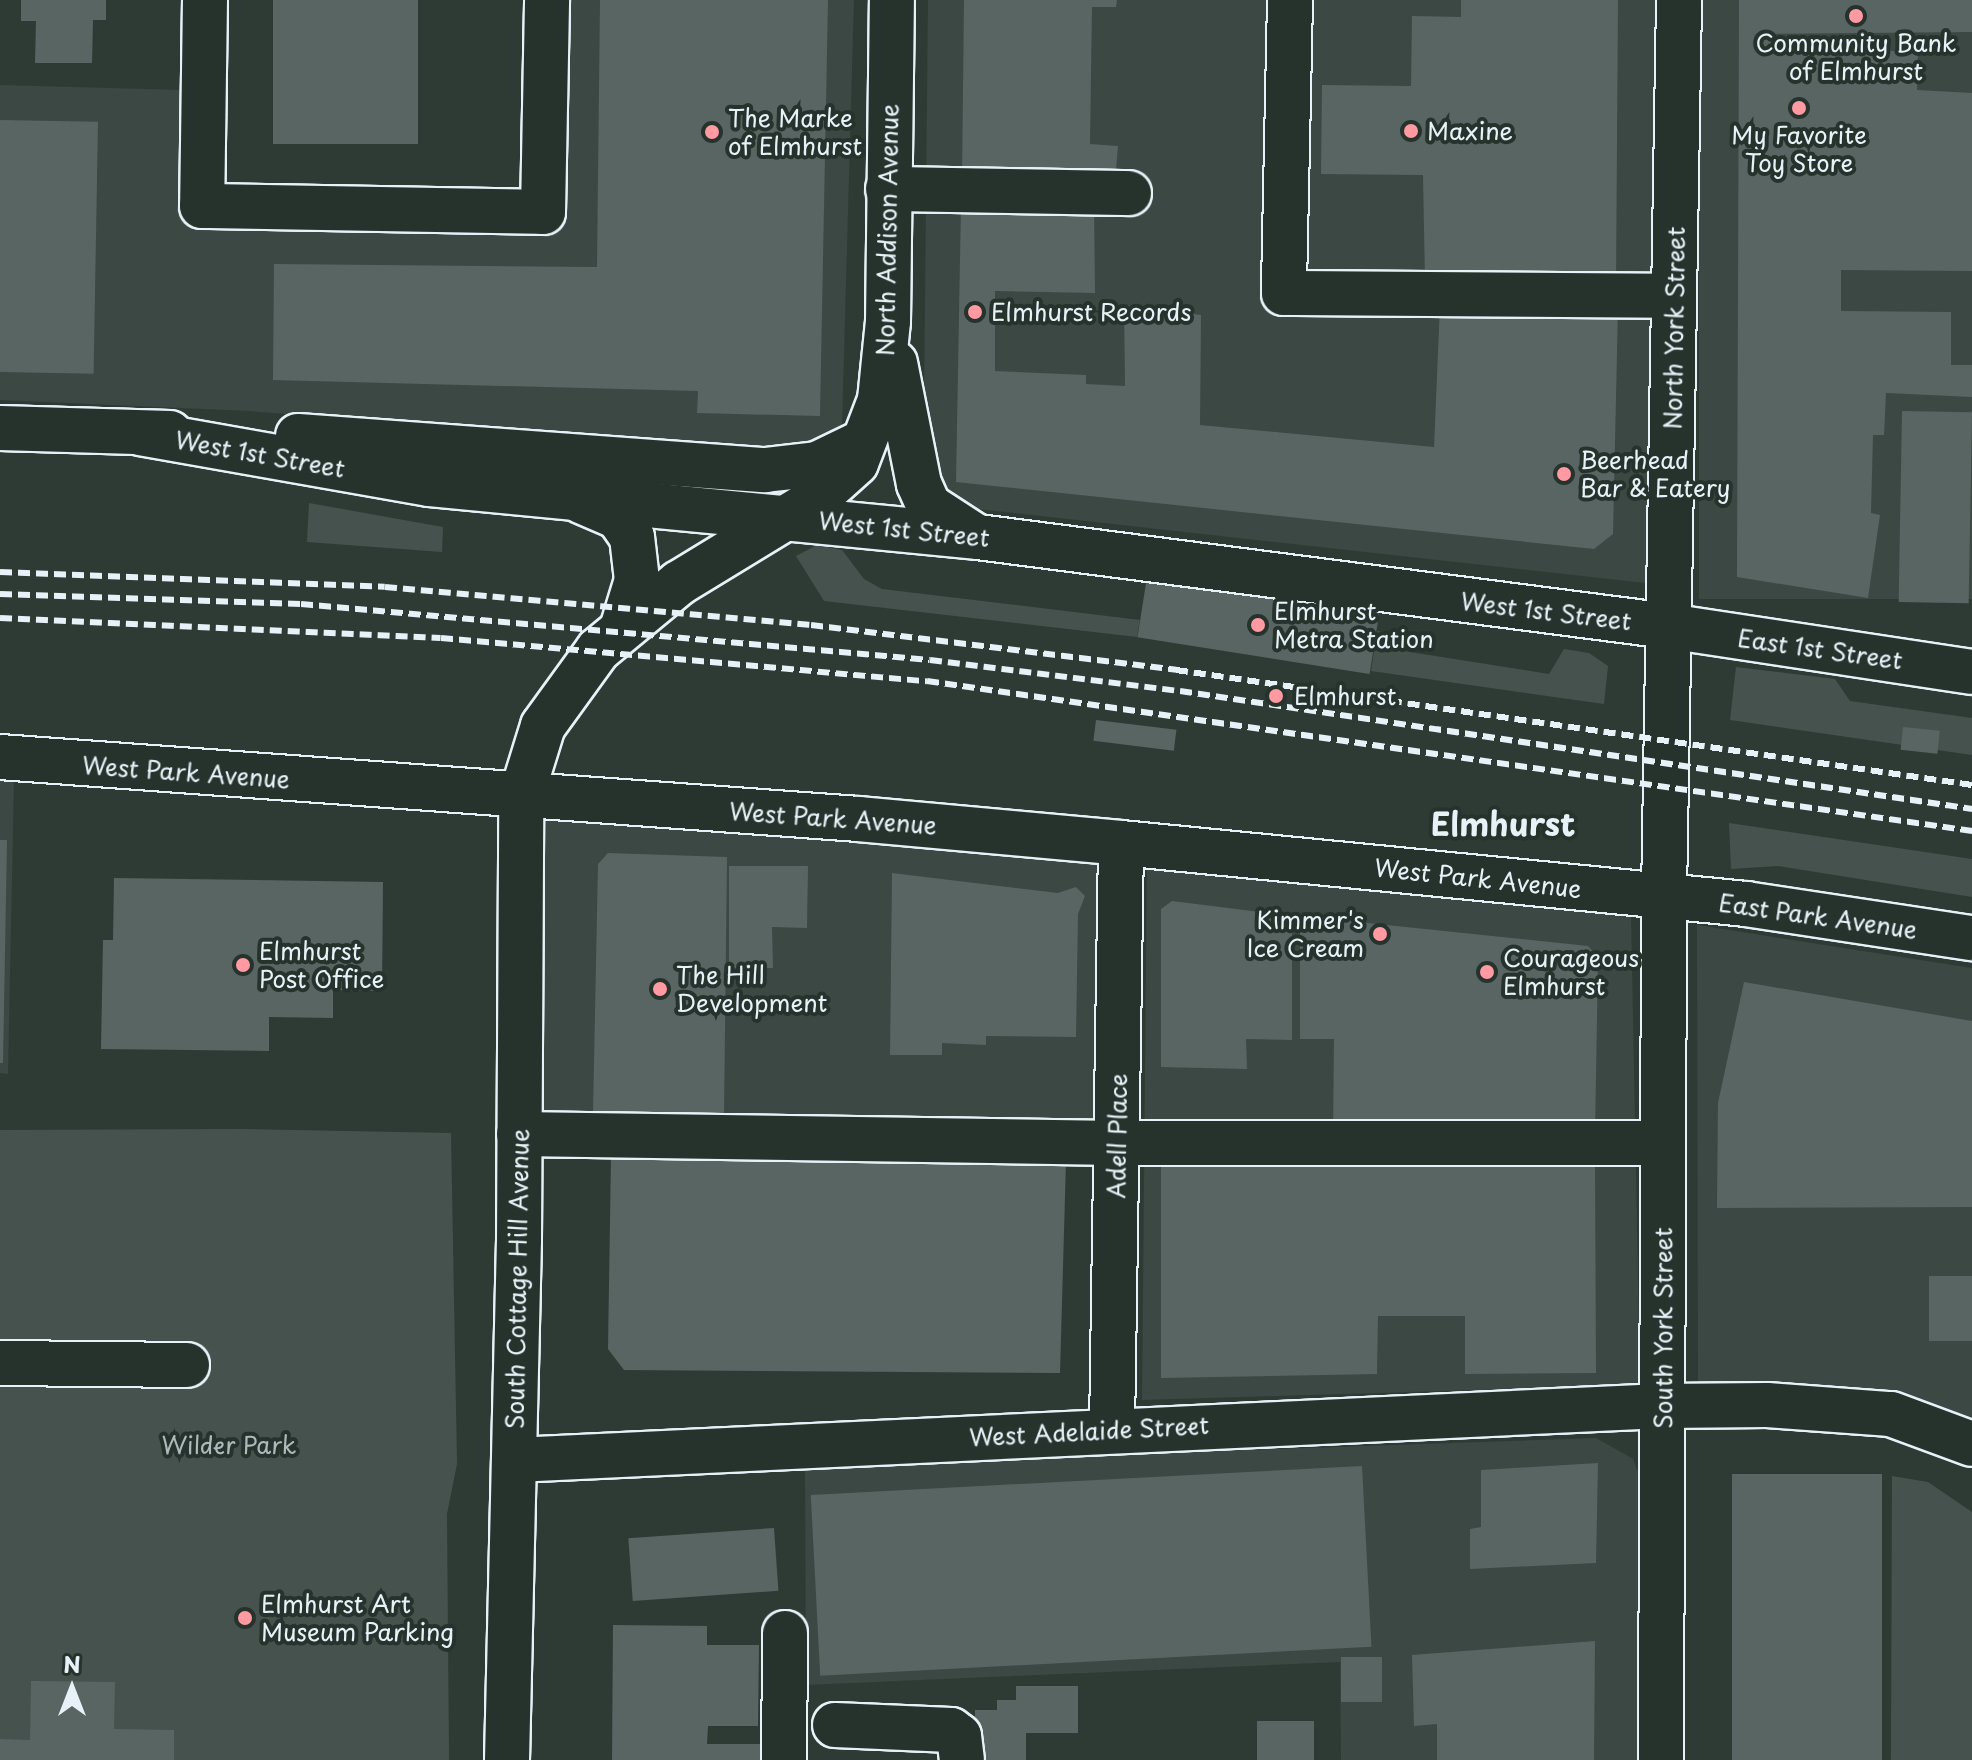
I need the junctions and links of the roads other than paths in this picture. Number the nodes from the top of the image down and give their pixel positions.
1 (205, 0) edge
2 (547, 0) edge
3 (892, 0) edge
4 (1290, 0) edge
5 (1679, 0) edge
6 (888, 189) junction
7 (1129, 193) dead end
8 (1674, 296) junction
9 (888, 321) junction
10 (0, 428) edge
11 (140, 433) junction
12 (864, 441) junction
13 (567, 497) junction
14 (787, 517) junction
15 (978, 537) junction
16 (1668, 626) junction
17 (622, 629) junction
18 (1972, 672) edge
19 (0, 757) edge
20 (521, 797) junction
21 (1121, 843) junction
22 (1664, 896) junction
23 (1972, 938) edge
24 (519, 1134) junction
25 (1117, 1143) junction
26 (1663, 1143) junction
27 (0, 1363) edge
28 (187, 1365) dead end
29 (1662, 1406) junction
30 (1112, 1430) junction
31 (1968, 1431) edge
32 (515, 1460) junction
33 (785, 1633) dead end
34 (835, 1725) dead end
35 (507, 1760) edge
36 (784, 1760) edge
37 (962, 1760) edge
38 (1661, 1760) edge

1 - 2 street
3 - 6 street, North Addison Avenue
4 - 8 street
5 - 8 street, North York Street
6 - 7 street
6 - 9 street, North Addison Avenue
8 - 16 street, North York Street
9 - 12 street, North Addison Avenue
9 - 15 street
10 - 11 street, West 1st Street
11 - 12 street, West 1st Street
11 - 13 street, West 1st Street
12 - 14 street, North Addison Avenue
13 - 14 street, West 1st Street
13 - 17 street
14 - 15 street, West 1st Street
14 - 17 street, North Addison Avenue
15 - 16 street, West 1st Street
16 - 18 street, East 1st Street
16 - 22 street, North York Street
17 - 20 street, South Cottage Hill Avenue
19 - 20 street, West Park Avenue
20 - 21 street, West Park Avenue
20 - 24 street, South Cottage Hill Avenue
21 - 22 street, West Park Avenue
21 - 25 street, Adell Place
22 - 23 street, East Park Avenue
22 - 26 street, South York Street
24 - 25 street
24 - 32 street, South Cottage Hill Avenue
25 - 26 street
25 - 30 street, Adell Place
26 - 29 street, South York Street
27 - 28 street
29 - 30 street, West Adelaide Street
29 - 31 street, West Adelaide Street
29 - 38 street, South York Street
30 - 32 street, West Adelaide Street
32 - 35 street, South Cottage Hill Avenue
33 - 36 street
34 - 37 street

